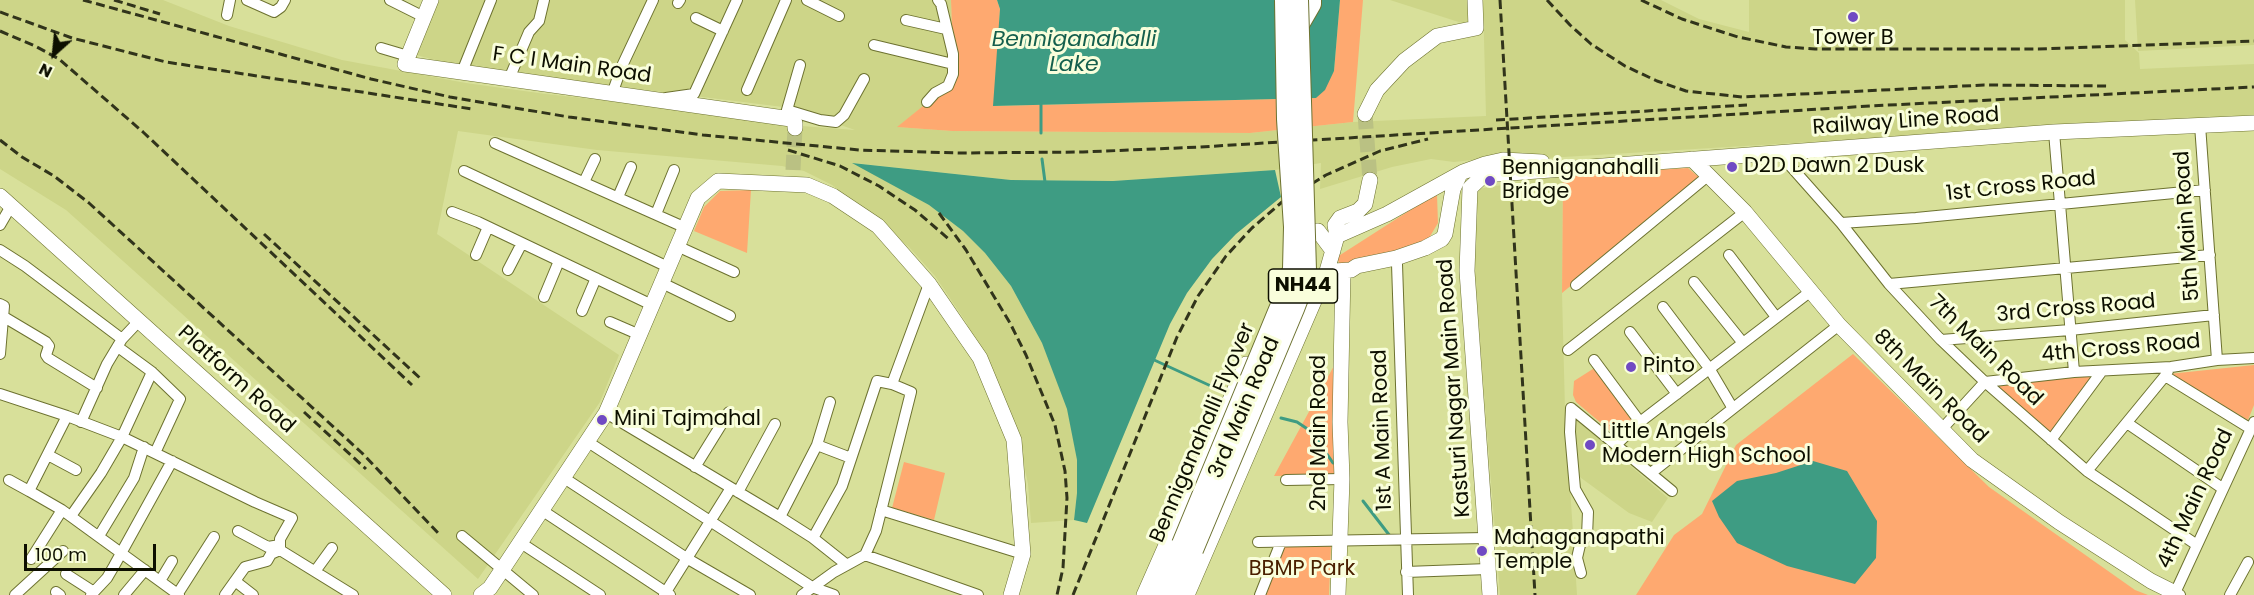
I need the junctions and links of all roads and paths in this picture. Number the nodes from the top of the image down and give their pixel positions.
1 (230, 0) edge
2 (247, 0) edge
3 (285, 0) edge
4 (390, 0) edge
5 (431, 0) edge
6 (491, 0) edge
7 (544, 0) edge
8 (653, 0) edge
9 (737, 0) edge
10 (786, 0) edge
11 (807, 0) edge
12 (938, 0) edge
13 (1284, 0) edge
14 (1299, 0) edge
15 (1312, 0) edge
16 (1475, 0) edge
17 (227, 15) dead end
18 (839, 16) dead end
19 (424, 17) junction
20 (696, 18) dead end
21 (906, 20) dead end
22 (1301, 23) junction
23 (946, 29) junction
24 (723, 32) junction
25 (874, 45) dead end
26 (381, 48) dead end
27 (408, 56) junction
28 (953, 64) junction
29 (800, 65) dead end
30 (462, 72) junction
31 (509, 79) junction
32 (864, 79) dead end
33 (747, 90) dead end
34 (612, 94) junction
35 (657, 99) junction
36 (927, 102) dead end
37 (1365, 114) tunnel mouth
38 (799, 122) junction
39 (2254, 123) edge
40 (2200, 125) junction
41 (2054, 132) junction
42 (495, 143) dead end
43 (1778, 152) junction
44 (595, 159) dead end
45 (1692, 159) junction
46 (631, 167) dead end
47 (1561, 169) junction
48 (674, 170) dead end
49 (464, 171) dead end
50 (1709, 175) junction
51 (1459, 176) junction
52 (1370, 180) tunnel mouth
53 (1476, 181) joint
54 (584, 182) junction
55 (2205, 190) junction
56 (618, 198) junction
57 (6, 201) edge
58 (2060, 204) junction
59 (452, 212) dead end
60 (1745, 212) junction
61 (656, 214) junction
62 (1841, 223) junction
63 (0, 225) edge
64 (488, 227) junction
65 (686, 228) junction
66 (522, 243) junction
67 (1335, 244) junction
68 (677, 246) junction
69 (0, 250) edge
70 (476, 255) dead end
71 (1729, 255) dead end
72 (2210, 255) junction
73 (559, 261) junction
74 (1397, 264) dead end
75 (668, 267) junction
76 (1286, 267) junction
77 (2066, 269) junction
78 (508, 270) dead end
79 (1327, 271) junction
80 (1347, 271) junction
81 (734, 272) dead end
82 (596, 278) junction
83 (1694, 282) dead end
84 (662, 283) junction
85 (929, 284) junction
86 (1888, 284) junction
87 (1575, 285) dead end
88 (1811, 291) junction
89 (544, 297) dead end
90 (0, 304) edge
91 (652, 305) junction
92 (1663, 307) dead end
93 (582, 311) dead end
94 (2214, 315) junction
95 (730, 316) dead end
96 (4, 317) junction
97 (1776, 317) junction
98 (139, 321) junction
99 (610, 322) dead end
100 (1839, 325) junction
101 (2070, 330) junction
102 (1630, 332) dead end
103 (639, 335) junction
104 (1941, 340) junction
105 (120, 343) junction
106 (1743, 343) junction
107 (1569, 350) dead end
108 (0, 354) edge
109 (2254, 358) edge
110 (1594, 360) dead end
111 (2217, 360) junction
112 (1709, 368) junction
113 (2102, 371) junction
114 (2168, 371) junction
115 (152, 372) junction
116 (2074, 372) junction
117 (1985, 382) junction
118 (892, 384) junction
119 (96, 388) junction
120 (0, 394) edge
121 (1677, 394) junction
122 (830, 402) dead end
123 (1732, 407) junction
124 (729, 412) dead end
125 (606, 413) junction
126 (67, 416) junction
127 (81, 422) junction
128 (1640, 422) junction
129 (2127, 423) junction
130 (775, 424) dead end
131 (2252, 426) edge
132 (1941, 430) junction
133 (122, 437) junction
134 (2051, 440) junction
135 (588, 442) junction
136 (817, 445) junction
137 (1616, 445) junction
138 (144, 447) junction
139 (155, 453) junction
140 (48, 455) junction
141 (852, 458) junction
142 (172, 461) junction
143 (695, 467) junction
144 (76, 470) dead end
145 (2087, 471) junction
146 (1651, 473) junction
147 (564, 478) junction
148 (1342, 479) junction
149 (9, 480) dead end
150 (1286, 480) dead end
151 (2222, 488) junction
152 (734, 490) junction
153 (29, 491) junction
154 (1672, 491) dead end
155 (881, 510) junction
156 (543, 511) junction
157 (66, 513) junction
158 (780, 517) junction
159 (711, 523) junction
160 (238, 531) dead end
161 (99, 536) junction
162 (462, 536) dead end
163 (214, 537) dead end
164 (813, 538) junction
165 (1486, 538) junction
166 (1406, 541) junction
167 (1258, 542) dead end
168 (1281, 542) junction
169 (1339, 542) junction
170 (521, 543) junction
171 (2197, 545) junction
172 (1188, 547) junction
173 (280, 548) junction
174 (332, 548) dead end
175 (63, 550) dead end
176 (122, 552) junction
177 (1023, 554) junction
178 (865, 555) junction
179 (31, 559) dead end
180 (688, 559) junction
181 (172, 561) dead end
182 (2248, 562) dead end
183 (847, 565) junction
184 (1488, 569) junction
185 (145, 570) junction
186 (316, 570) junction
187 (502, 570) junction
188 (1407, 572) junction
189 (1581, 573) dead end
190 (66, 574) dead end
191 (160, 581) junction
192 (235, 581) junction
193 (812, 587) junction
194 (92, 594) edge
195 (667, 594) edge
196 (2178, 594) edge
197 (17, 595) edge
198 (124, 595) edge
199 (178, 595) edge
200 (225, 595) edge
201 (253, 595) edge
202 (353, 595) edge
203 (444, 595) edge
204 (481, 595) edge
205 (533, 595) edge
206 (600, 595) edge
207 (750, 595) edge
208 (802, 595) edge
209 (834, 595) edge
210 (978, 595) edge
211 (1011, 595) edge
212 (1144, 595) edge
213 (1158, 595) edge
214 (1174, 595) edge
215 (1187, 595) edge
216 (1260, 595) edge
217 (1338, 595) edge
218 (1408, 595) edge
219 (1490, 595) edge
220 (2230, 595) edge

1 - 17 street
2 - 3 street
4 - 19 street
5 - 19 street
6 - 30 street
7 - 31 street
8 - 34 street
9 - 24 street
10 - 33 street
11 - 18 street
12 - 23 street
13 - 172 highway, Benniganahalli Flyover / NH44, bridge
14 - 22 highway, Benniganahalli Flyover / NH44, bridge
15 - 22 highway
16 - 37 street
19 - 27 street
20 - 24 street
21 - 23 street
22 - 172 highway, Benniganahalli Flyover / NH44, bridge
23 - 28 street
24 - 35 street
25 - 28 street
26 - 27 street
27 - 30 street, F C I Main Road
28 - 36 street
29 - 38 street
30 - 31 street, F C I Main Road
31 - 34 street, F C I Main Road
32 - 38 street
34 - 35 street, F C I Main Road
35 - 38 street, F C I Main Road
39 - 40 street, Railway Line Road
40 - 41 street, Railway Line Road
40 - 55 street, 5th Main Road
41 - 43 street, Railway Line Road
41 - 58 street
42 - 54 street
43 - 45 street, Railway Line Road
43 - 62 street, 7th Main Road
44 - 54 street
45 - 47 street, Railway Line Road
45 - 50 street, 8th Main Road
46 - 56 street
47 - 51 street, Railway Line Road
47 - 53 street, Railway Line Road
48 - 61 street
49 - 75 street
50 - 60 street, 8th Main Road
50 - 87 street
51 - 67 street, Railway Line Road
51 - 80 street
52 - 67 street, 3rd Main Road
53 - 165 street, Kasturi Nagar Main Road
54 - 56 street
55 - 58 street, 1st Cross Road
55 - 72 street, 5th Main Road
56 - 61 street
57 - 63 street
57 - 98 street, Platform Road
58 - 62 street, 1st Cross Road
58 - 77 street
59 - 64 street
60 - 88 street, 8th Main Road
60 - 107 street
61 - 65 street
62 - 86 street, 7th Main Road
64 - 66 street
64 - 70 street
65 - 68 street
65 - 85 street
66 - 73 street
66 - 78 street
67 - 76 street
67 - 79 street, 3rd Main Road
68 - 75 street
68 - 81 street
69 - 105 street
71 - 97 street
72 - 77 street
72 - 94 street, 5th Main Road
73 - 82 street
73 - 89 street
74 - 166 street, 1st A Main Road
75 - 84 street
76 - 79 street
76 - 212 street
77 - 86 street
77 - 101 street
79 - 80 street
79 - 215 street, 3rd Main Road
80 - 148 street, 2nd Main Road
82 - 91 street
82 - 93 street
83 - 106 street
84 - 91 street
84 - 95 street
85 - 118 street
85 - 177 street
86 - 104 street, 7th Main Road
88 - 97 street
88 - 100 street, 8th Main Road
90 - 96 street
91 - 103 street
92 - 112 street
94 - 101 street, 3rd Cross Road
94 - 111 street, 5th Main Road
96 - 108 street
96 - 119 street
97 - 106 street
98 - 105 street
98 - 203 street, Platform Road
99 - 103 street
100 - 123 street
100 - 132 street, 8th Main Road
101 - 104 street, 3rd Cross Road
101 - 116 street
102 - 121 street
103 - 125 street
104 - 117 street, 7th Main Road
105 - 115 street
105 - 119 street
106 - 112 street
109 - 111 street, 4th Cross Road
110 - 128 street
111 - 114 street, 4th Cross Road
112 - 121 street
112 - 123 street
113 - 114 street, 4th Cross Road
113 - 116 street, 4th Cross Road
113 - 134 street
114 - 129 street
114 - 131 street
115 - 133 street
115 - 139 street
116 - 117 street, 4th Cross Road
117 - 132 street
117 - 134 street, 7th Main Road
118 - 141 street
118 - 155 street
119 - 127 street
120 - 126 street
121 - 128 street
122 - 136 street
123 - 146 street
124 - 143 street
125 - 135 street
125 - 143 street
126 - 127 street
126 - 140 street
127 - 133 street
128 - 137 street
129 - 145 street
129 - 151 street
130 - 152 street
131 - 151 street, 4th Main Road
132 - 196 street, 8th Main Road
133 - 138 street
133 - 157 street
134 - 145 street, 7th Main Road
135 - 147 street
135 - 159 street
136 - 141 street
136 - 158 street
137 - 146 street
137 - 189 street
138 - 139 street
138 - 161 street
139 - 142 street
140 - 144 street
140 - 153 street
141 - 164 street
142 - 173 street
142 - 176 street
143 - 152 street
145 - 171 street, 7th Main Road
146 - 154 street
147 - 156 street
147 - 180 street
148 - 150 street
148 - 169 street, 2nd Main Road
149 - 153 street
151 - 171 street, 4th Main Road
152 - 158 street
152 - 159 street
153 - 157 street
155 - 177 street
155 - 178 street
156 - 170 street
156 - 195 street
157 - 161 street
157 - 179 street
158 - 164 street
159 - 180 street
159 - 193 street
160 - 173 street
161 - 176 street
162 - 187 street
163 - 199 street
164 - 183 street
165 - 166 street
165 - 184 street, Kasturi Nagar Main Road
166 - 169 street
166 - 188 street, 1st A Main Road
167 - 168 street
168 - 169 street
168 - 216 street
169 - 217 street, 2nd Main Road
170 - 187 street
170 - 206 street
171 - 196 street, 4th Main Road
172 - 213 highway, Benniganahalli Flyover / NH44
172 - 214 highway, Benniganahalli Flyover / NH44
173 - 186 street
173 - 192 street
174 - 186 street
175 - 197 street
176 - 185 street
176 - 194 street
177 - 211 street
178 - 183 street
178 - 210 street
180 - 195 street
180 - 207 street
181 - 191 street
182 - 220 street
183 - 193 street
184 - 188 street
184 - 219 street, Kasturi Nagar Main Road
185 - 191 street
185 - 198 street
186 - 202 street
187 - 204 street
187 - 205 street
188 - 218 street, 1st A Main Road
190 - 194 street
191 - 199 street
192 - 200 street
192 - 201 street
193 - 208 street
193 - 209 street

